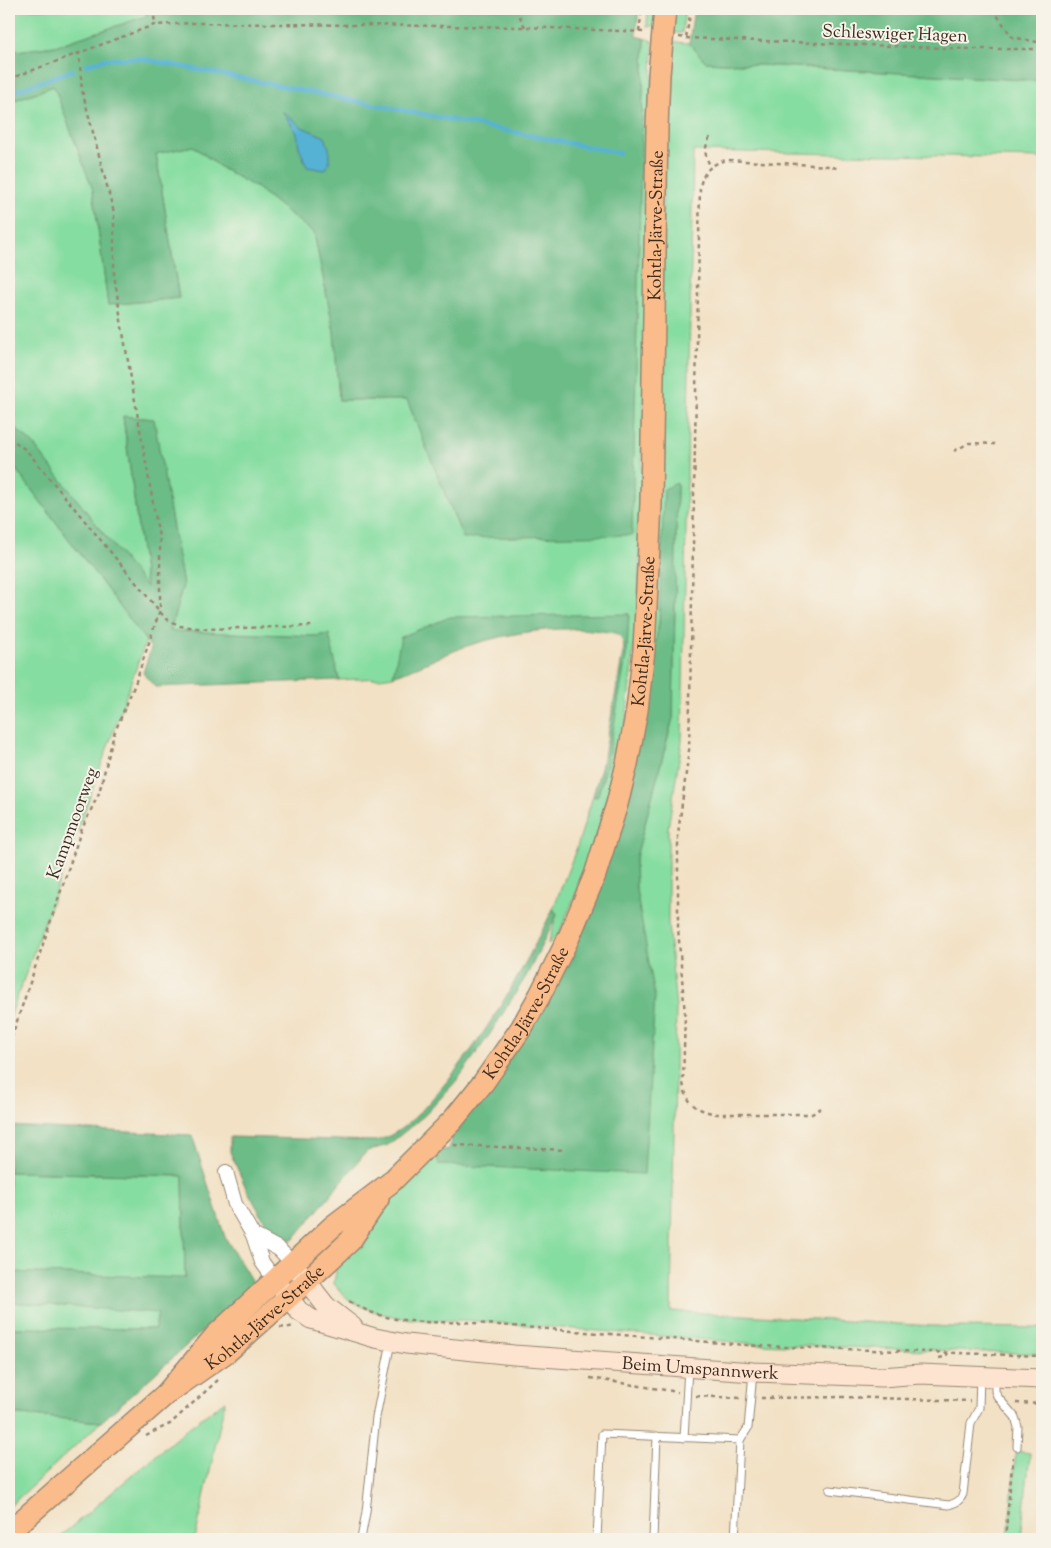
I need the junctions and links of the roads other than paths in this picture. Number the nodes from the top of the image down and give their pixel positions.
1 (665, 9) edge
2 (226, 1172) dead end
3 (390, 1183) junction
4 (254, 1235) junction
5 (293, 1264) junction
6 (275, 1280) junction
7 (307, 1281) junction
8 (294, 1304) junction
9 (362, 1334) junction
10 (391, 1342) junction
11 (688, 1367) junction
12 (753, 1372) junction
13 (988, 1377) junction
14 (1042, 1379) edge
15 (166, 1394) junction
16 (657, 1436) junction
17 (684, 1438) junction
18 (740, 1440) junction
19 (1017, 1446) road end
20 (830, 1490) dead end
21 (9, 1532) edge
22 (361, 1539) edge
23 (597, 1539) edge
24 (653, 1539) edge
25 (736, 1539) edge

1 - 3 main road, Kohtla-Järve-Straße
2 - 4 street, Beim Umspannwerk
3 - 5 main road, Kohtla-Järve-Straße
3 - 7 main road, Kohtla-Järve-Straße
4 - 5 street, Beim Umspannwerk
4 - 6 street, Beim Umspannwerk
5 - 6 main road, Kohtla-Järve-Straße
5 - 7 street, Beim Umspannwerk
6 - 8 street, Beim Umspannwerk
6 - 15 main road, Kohtla-Järve-Straße
7 - 8 main road, Kohtla-Järve-Straße
7 - 9 street, Beim Umspannwerk
8 - 9 street, Beim Umspannwerk
8 - 15 main road, Kohtla-Järve-Straße
9 - 10 street, Beim Umspannwerk
10 - 11 street, Beim Umspannwerk
10 - 22 lane
11 - 12 street, Beim Umspannwerk
11 - 17 lane
12 - 13 street, Beim Umspannwerk
12 - 18 lane
13 - 14 street, Beim Umspannwerk
13 - 19 lane
13 - 20 lane
15 - 21 main road, Kohtla-Järve-Straße
16 - 17 lane
16 - 23 lane
16 - 24 lane
17 - 18 lane
18 - 25 lane

